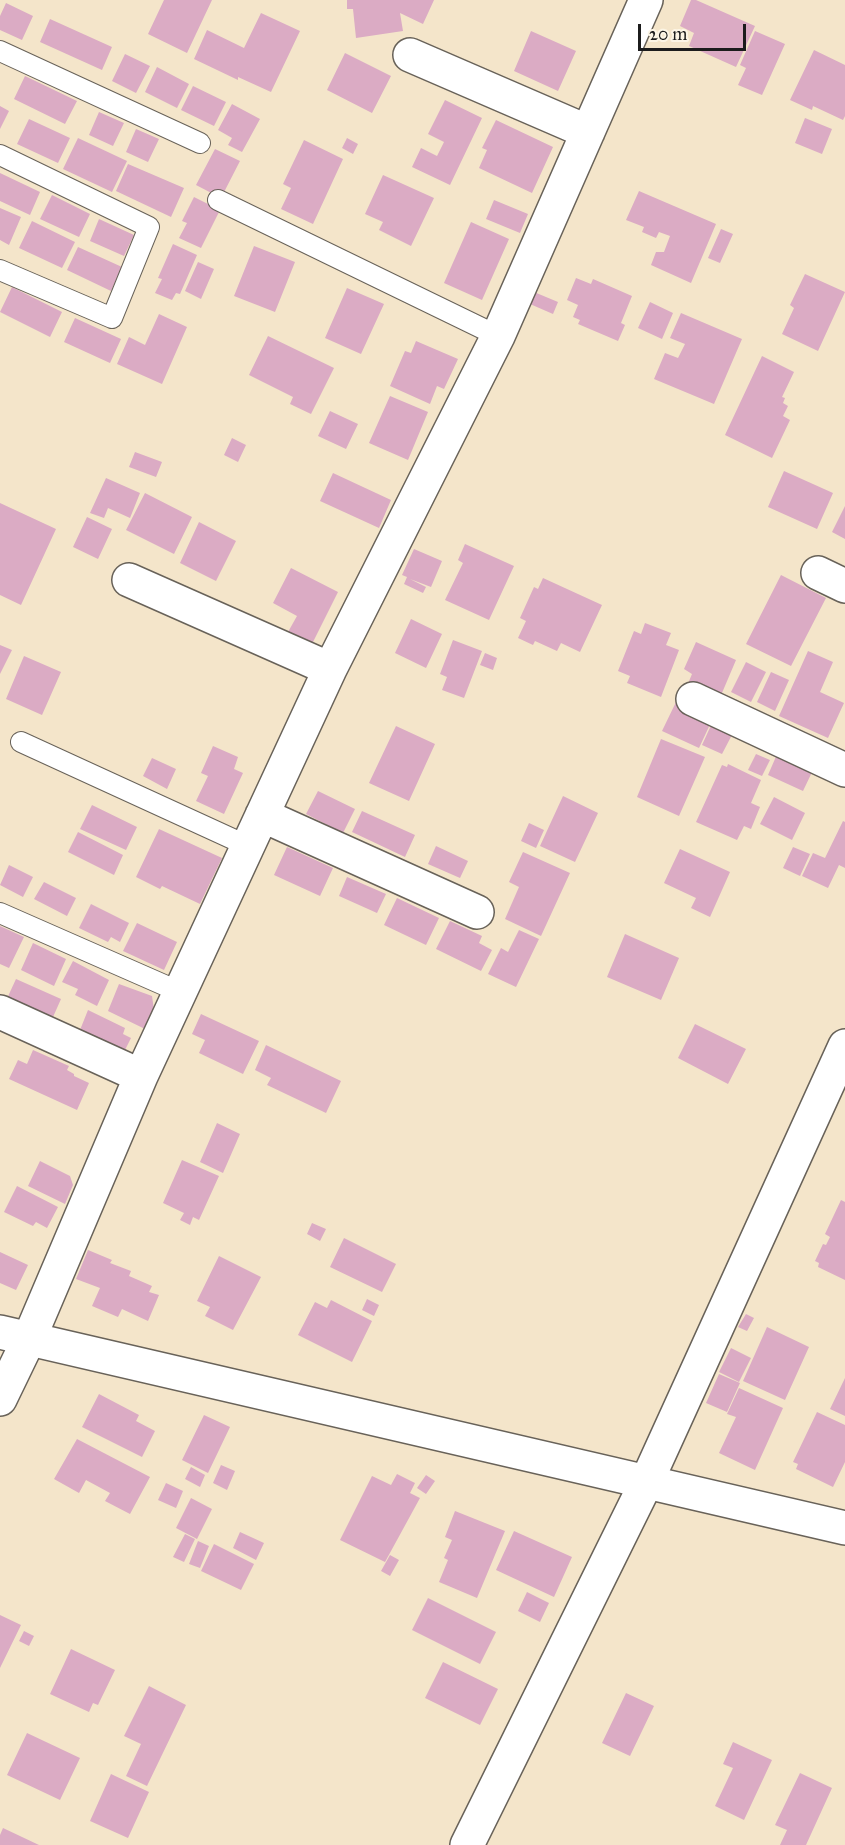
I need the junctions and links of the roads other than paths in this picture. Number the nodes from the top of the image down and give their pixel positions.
1 (646, 0) edge
2 (0, 51) edge
3 (410, 55) dead end
4 (588, 132) junction
5 (200, 143) dead end
6 (0, 155) edge
7 (218, 200) dead end
8 (0, 270) edge
9 (498, 336) junction
10 (129, 580) dead end
11 (330, 669) junction
12 (693, 699) dead end
13 (21, 742) dead end
14 (845, 770) edge
15 (262, 815) junction
16 (248, 846) junction
17 (477, 912) dead end
18 (0, 913) edge
19 (180, 992) junction
20 (0, 1012) edge
21 (845, 1046) edge
22 (141, 1076) junction
23 (14, 1335) edge
24 (0, 1399) edge
25 (646, 1483) junction
26 (845, 1528) edge
27 (467, 1845) edge

1 - 4 street
2 - 5 lane
3 - 4 street
4 - 9 street
6 - 8 lane
7 - 9 lane
9 - 11 street
10 - 11 street
11 - 15 street
12 - 14 street
13 - 16 lane
15 - 16 street
15 - 17 street
16 - 19 street
18 - 19 lane
19 - 22 street
20 - 22 street
21 - 25 street
22 - 23 street
23 - 24 street
23 - 25 street
25 - 26 street
25 - 27 street

